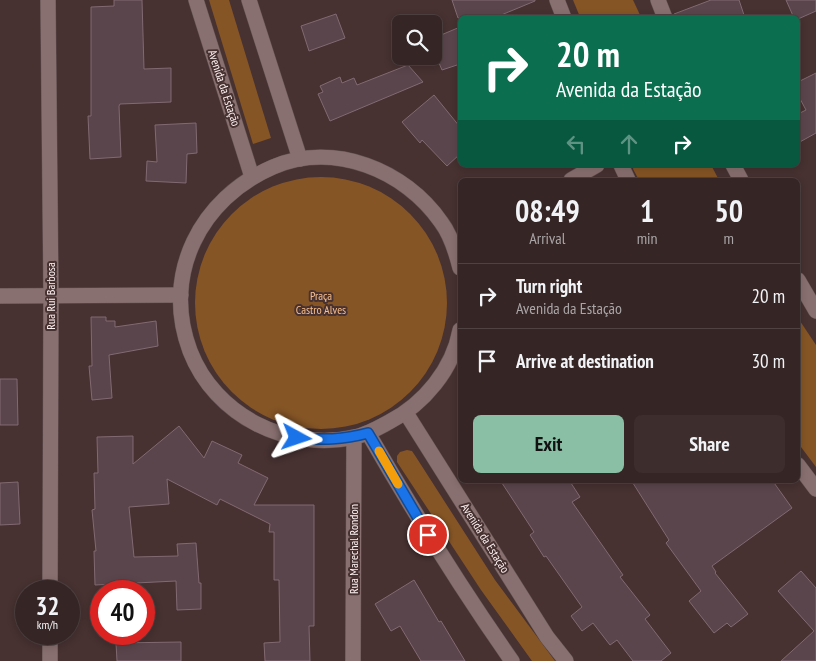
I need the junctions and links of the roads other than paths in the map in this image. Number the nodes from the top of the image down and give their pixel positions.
1 (48, 0) edge
2 (196, 0) edge
3 (250, 0) edge
4 (557, 0) edge
5 (658, 0) edge
6 (563, 15) edge
7 (664, 15) edge
8 (300, 160) junction
9 (594, 167) edge
10 (252, 177) junction
11 (574, 178) edge
12 (457, 246) edge
13 (800, 283) edge
14 (51, 295) junction
15 (181, 295) junction
16 (0, 296) edge
17 (816, 311) edge
18 (458, 338) edge
19 (406, 413) junction
20 (361, 435) junction
21 (800, 468) edge
22 (816, 489) edge
23 (50, 580) edge
24 (50, 645) edge
25 (50, 661) edge
26 (353, 661) edge
27 (512, 661) edge
28 (566, 661) edge

1 - 14 street, Rua Rui Barbosa
2 - 10 street, Avenida da Estação
3 - 8 street
4 - 6 street
5 - 7 street
8 - 10 street
8 - 12 street
9 - 11 street
10 - 15 street
13 - 17 street
14 - 15 street
14 - 16 street
14 - 23 street, Rua Rui Barbosa
15 - 20 street
18 - 19 street
19 - 20 street
19 - 28 street, Avenida da Estação
20 - 26 street, Rua Marechal Rondon
20 - 27 street
21 - 22 street
24 - 25 street

